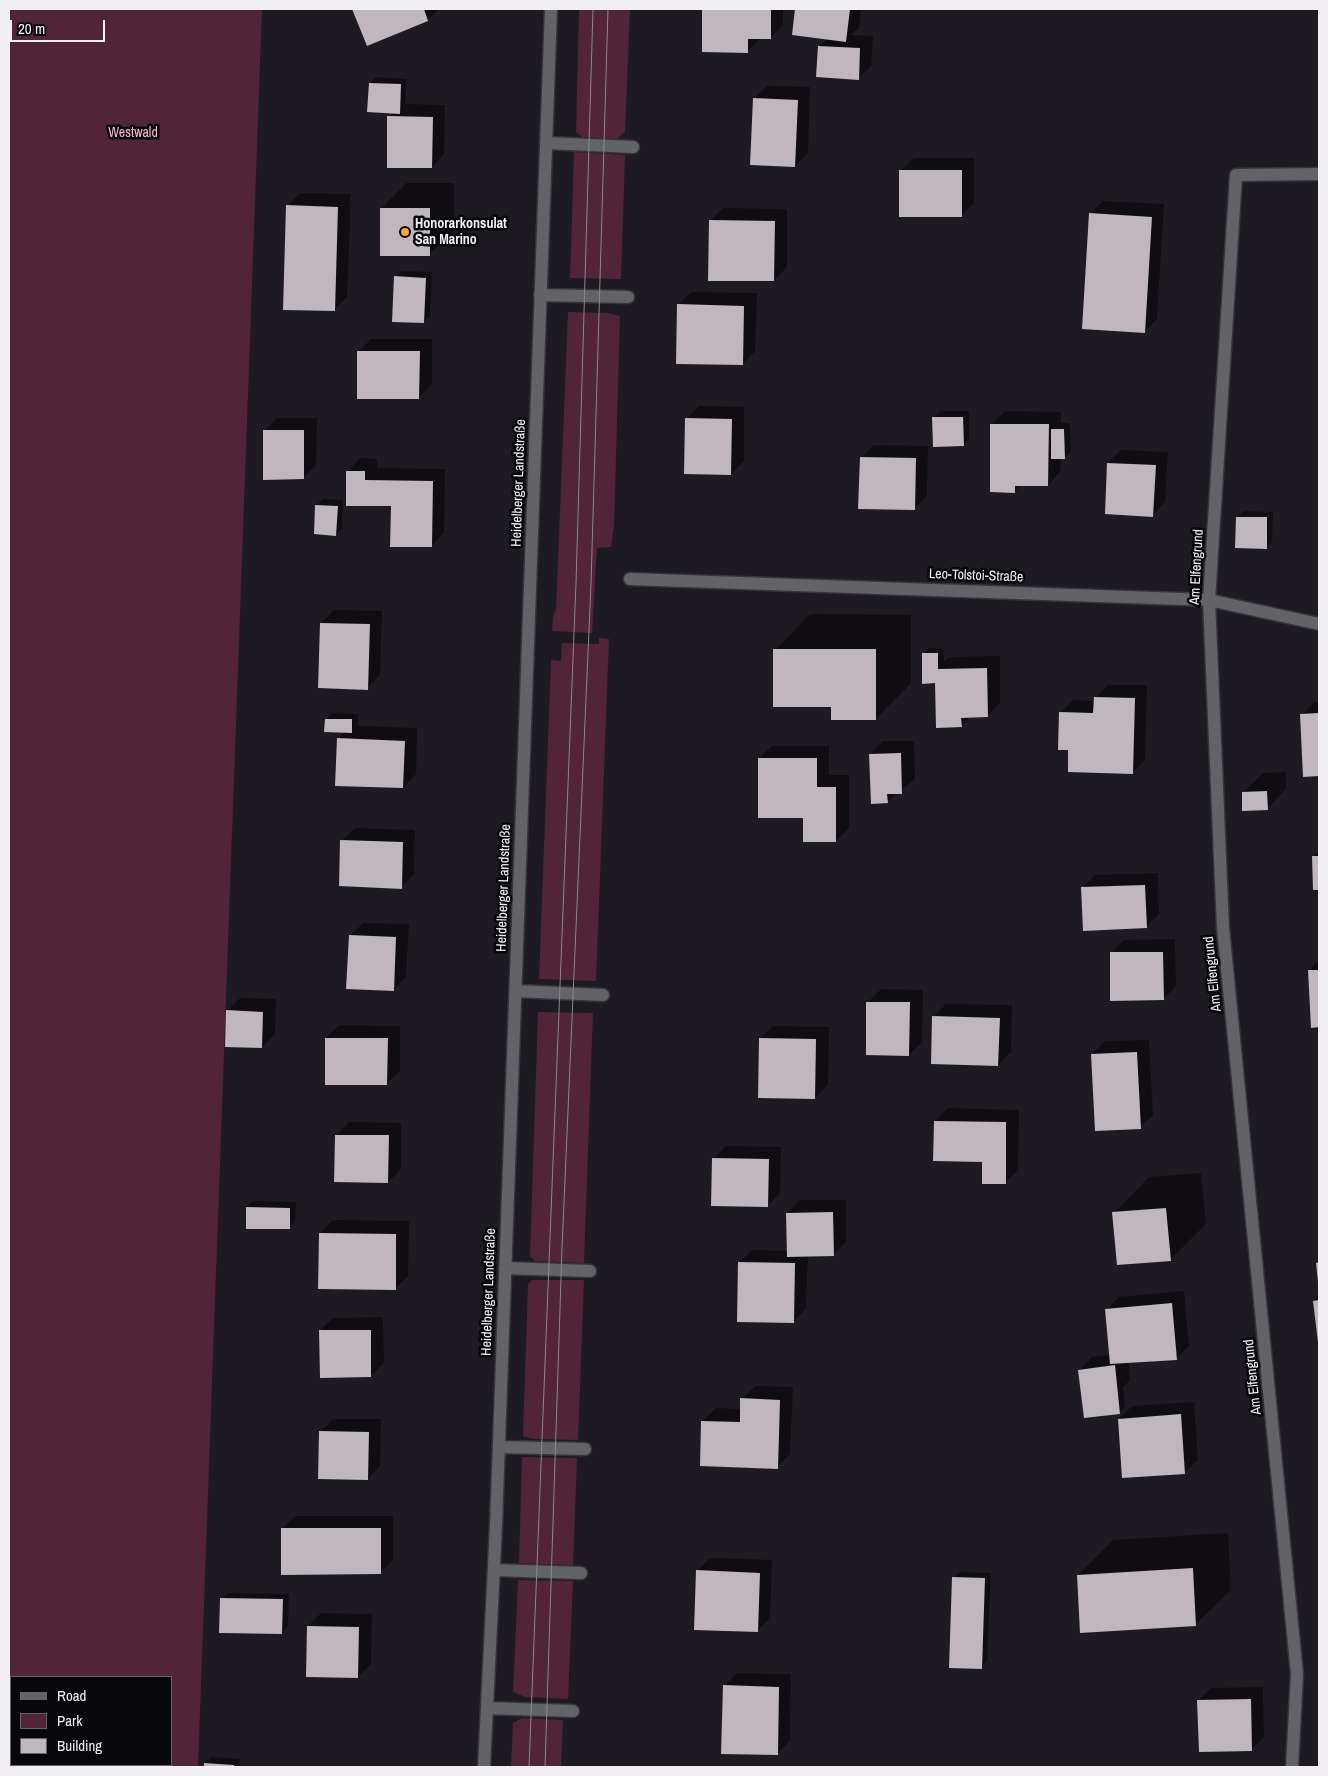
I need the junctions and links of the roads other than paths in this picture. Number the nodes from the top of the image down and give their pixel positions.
1 (551, 9) edge
2 (547, 143) junction
3 (633, 147) dead end
4 (1319, 174) edge
5 (540, 295) junction
6 (628, 297) dead end
7 (630, 579) dead end
8 (1209, 600) junction
9 (1319, 624) edge
10 (516, 991) junction
11 (603, 995) dead end
12 (505, 1268) junction
13 (590, 1271) dead end
14 (499, 1448) junction
15 (585, 1449) dead end
16 (494, 1570) junction
17 (580, 1573) dead end
18 (487, 1708) junction
19 (573, 1711) dead end
20 (484, 1767) edge
21 (1292, 1767) edge

1 - 2 street, Heidelberger Landstraße
2 - 3 street
2 - 5 street, Heidelberger Landstraße
4 - 8 street, Am Elfengrund
5 - 6 street
5 - 10 street, Heidelberger Landstraße
7 - 8 street, Leo-Tolstoi-Straße
8 - 9 street, Leo-Tolstoi-Straße
8 - 21 street, Am Elfengrund
10 - 11 street
10 - 12 street, Heidelberger Landstraße
12 - 13 street
12 - 14 street, Heidelberger Landstraße
14 - 15 street
14 - 16 street, Heidelberger Landstraße
16 - 17 street
16 - 18 street, Heidelberger Landstraße
18 - 19 street
18 - 20 street, Heidelberger Landstraße

